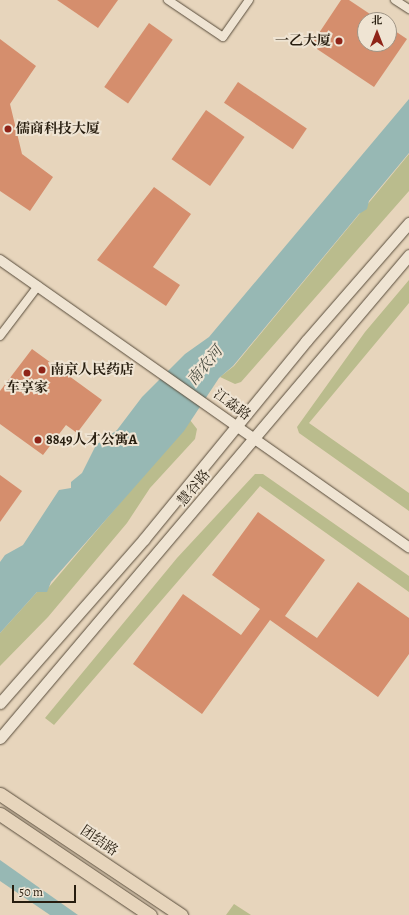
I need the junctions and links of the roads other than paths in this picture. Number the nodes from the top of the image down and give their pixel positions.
1 (168, 0) edge
2 (249, 0) edge
3 (395, 0) edge
4 (409, 10) edge
5 (409, 223) edge
6 (409, 255) edge
7 (0, 260) edge
8 (38, 286) junction
9 (0, 336) edge
10 (236, 426) junction
11 (255, 438) junction
12 (409, 547) edge
13 (0, 702) edge
14 (0, 738) edge
15 (0, 794) edge
16 (0, 814) edge
17 (150, 915) edge
18 (180, 915) edge

1 - 2 street
3 - 4 street
5 - 10 main road, 慧谷路
6 - 11 main road, 慧谷路
7 - 8 street, 江淼路
8 - 9 street
8 - 10 street, 江淼路
10 - 11 street, 江淼路
10 - 13 main road, 慧谷路
11 - 12 street, 江淼路
11 - 14 main road, 慧谷路
15 - 18 main road, 团结路
16 - 17 main road

